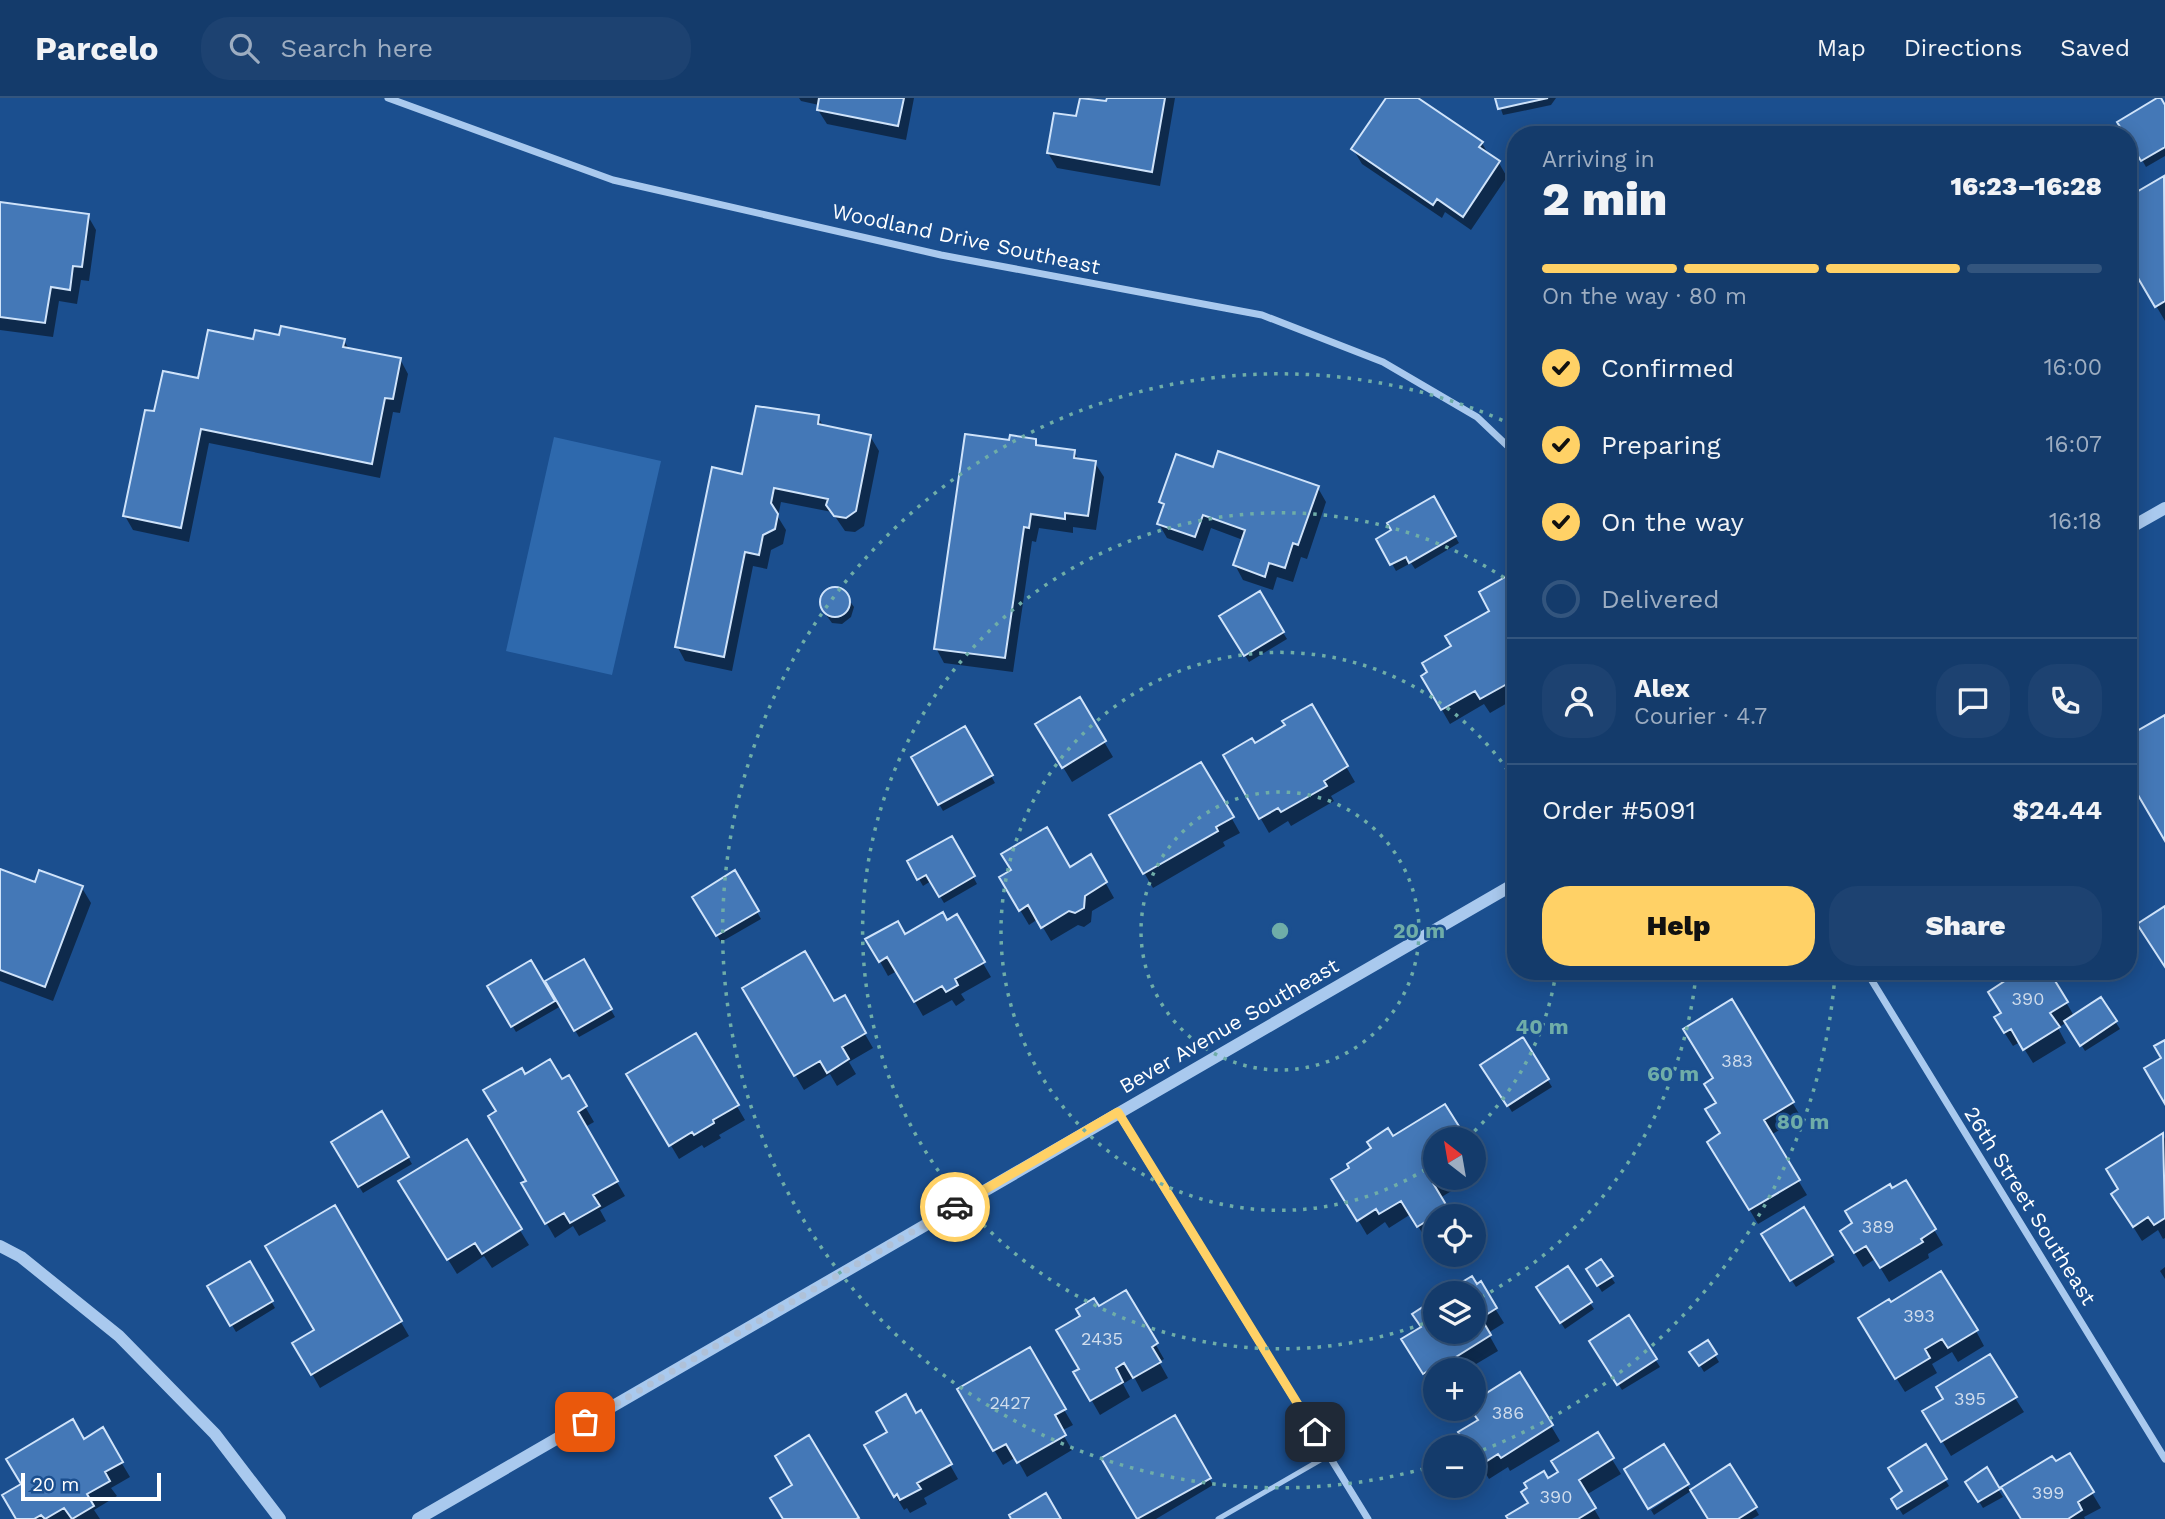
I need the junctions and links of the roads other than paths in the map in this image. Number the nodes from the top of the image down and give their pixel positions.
1 (388, 98) edge
2 (1507, 446) edge
3 (2165, 508) edge
4 (2137, 524) edge
5 (1507, 888) edge
6 (1872, 980) edge
7 (1118, 1112) junction
8 (0, 1246) edge
9 (1329, 1455) junction
10 (2165, 1459) edge
11 (280, 1519) edge
12 (418, 1519) edge
13 (1218, 1519) edge
14 (1368, 1519) edge

1 - 2 street, Woodland Drive Southeast
3 - 4 street
5 - 7 street, Bever Avenue Southeast
6 - 10 street, 26th Street Southeast
7 - 9 street
7 - 12 street, Bever Avenue Southeast
8 - 11 street
9 - 13 lane
9 - 14 street

